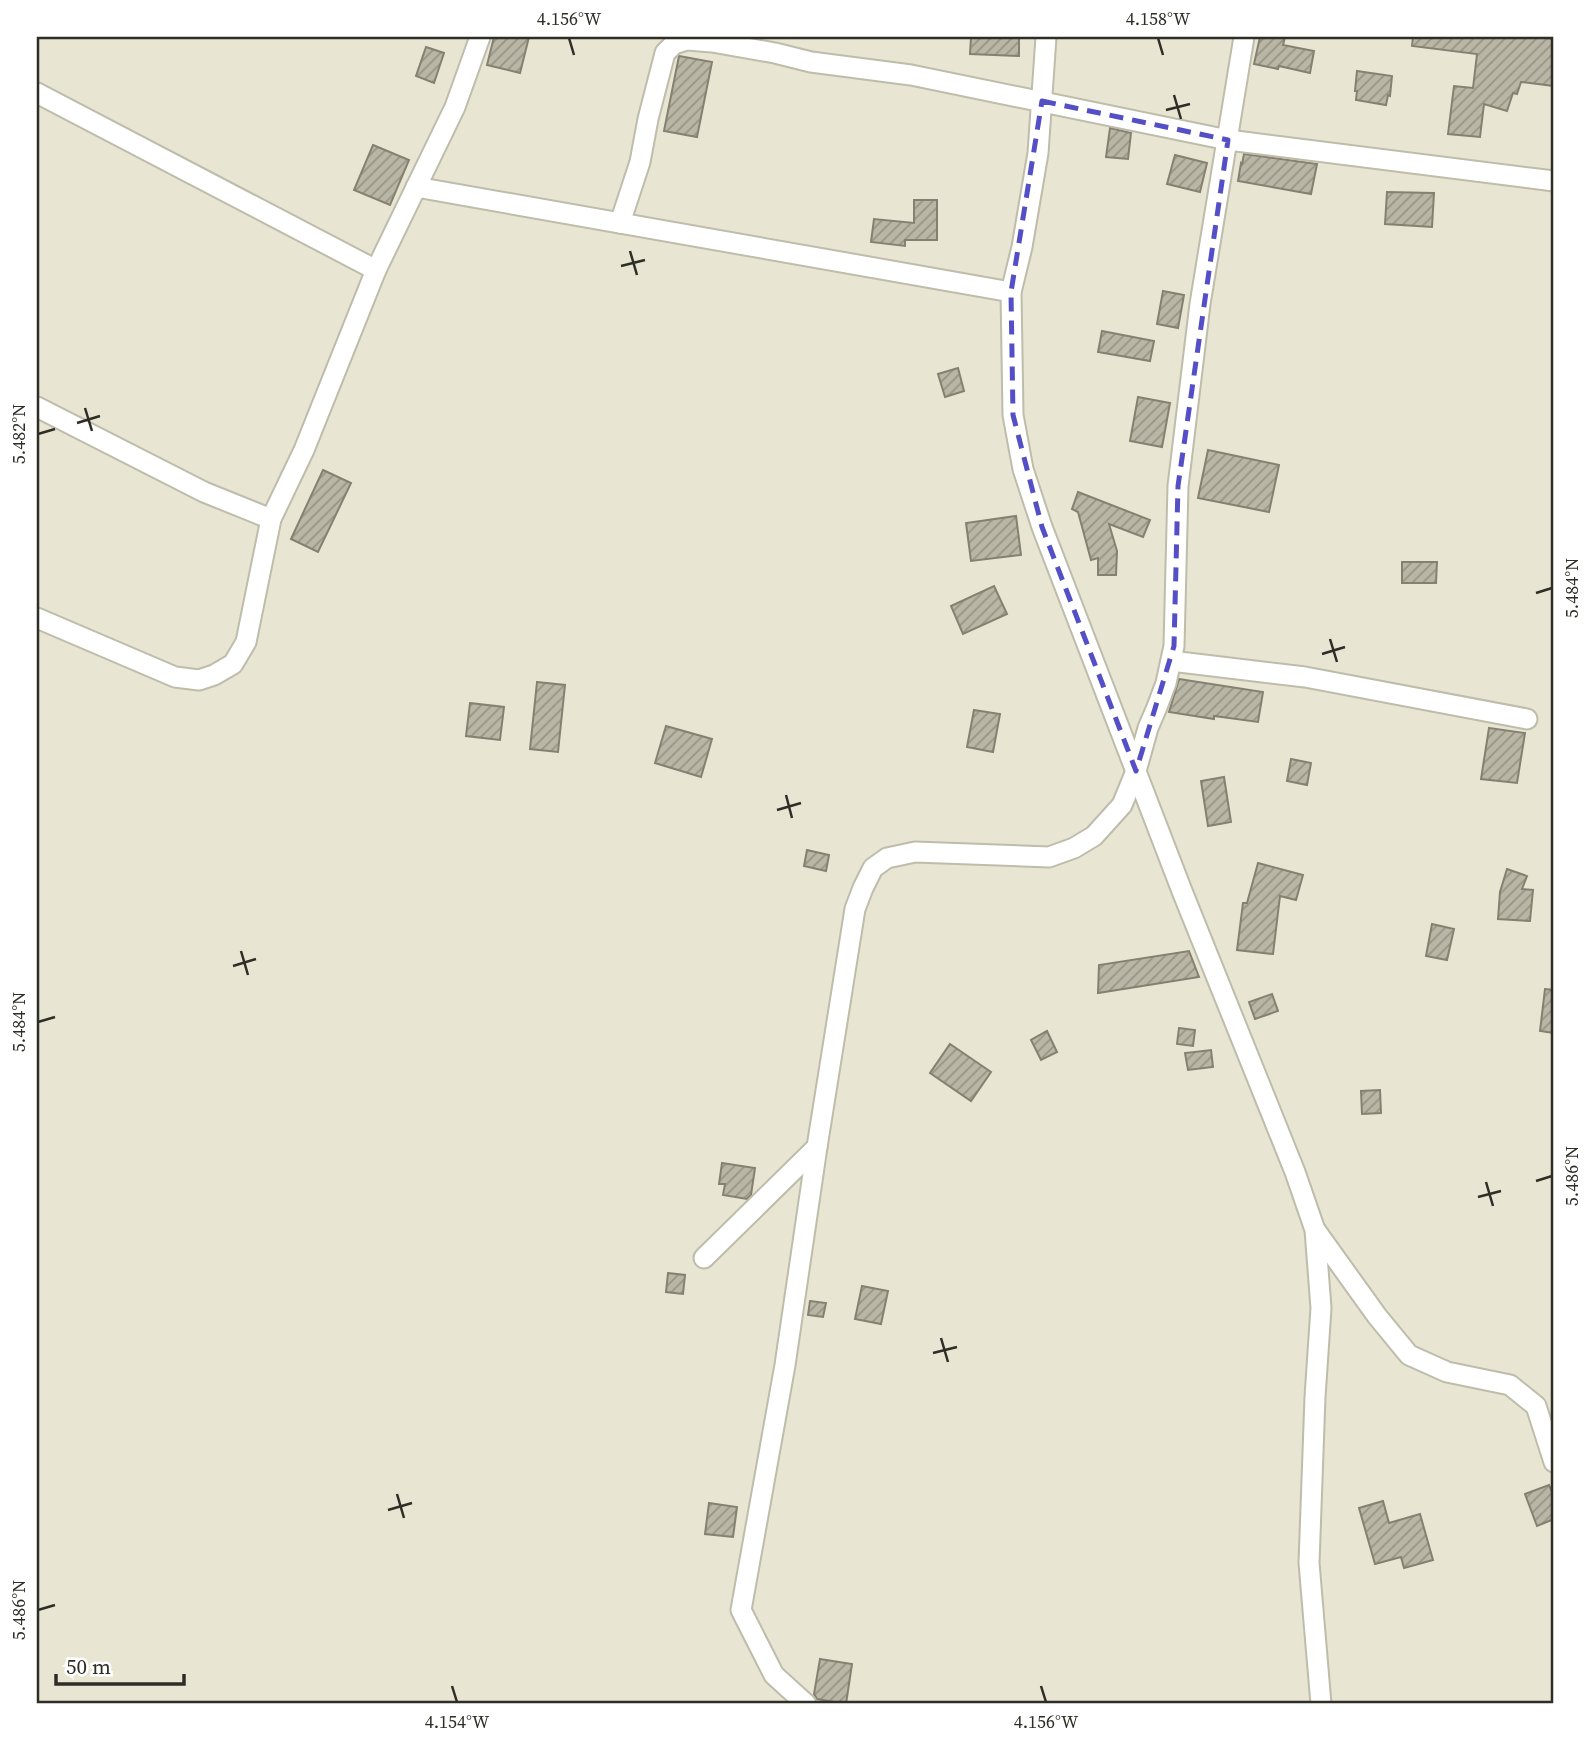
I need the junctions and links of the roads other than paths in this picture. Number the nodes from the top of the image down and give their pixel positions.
1 (480, 37) edge
2 (1046, 37) edge
3 (1244, 37) edge
4 (774, 45) edge
5 (37, 93) edge
6 (1042, 101) junction
7 (1228, 139) junction
8 (1554, 181) edge
9 (416, 187) junction
10 (620, 223) junction
11 (376, 270) junction
12 (1011, 292) junction
13 (37, 407) edge
14 (271, 519) junction
15 (37, 618) edge
16 (1171, 661) junction
17 (1527, 719) dead end
18 (1136, 771) junction
19 (817, 1147) junction
20 (1315, 1230) junction
21 (704, 1258) dead end
22 (1554, 1462) edge
23 (806, 1704) edge
24 (1321, 1704) edge

1 - 9 street
2 - 6 street
3 - 7 street
4 - 6 street
4 - 10 street
5 - 11 street
6 - 7 street
6 - 12 street
7 - 8 street
7 - 16 street
9 - 10 street
9 - 11 street
10 - 12 street
11 - 14 street
12 - 18 street
13 - 14 street
14 - 15 street
16 - 17 street
16 - 18 street
18 - 19 street
18 - 20 street
19 - 21 street
19 - 23 street
20 - 22 street
20 - 24 street

